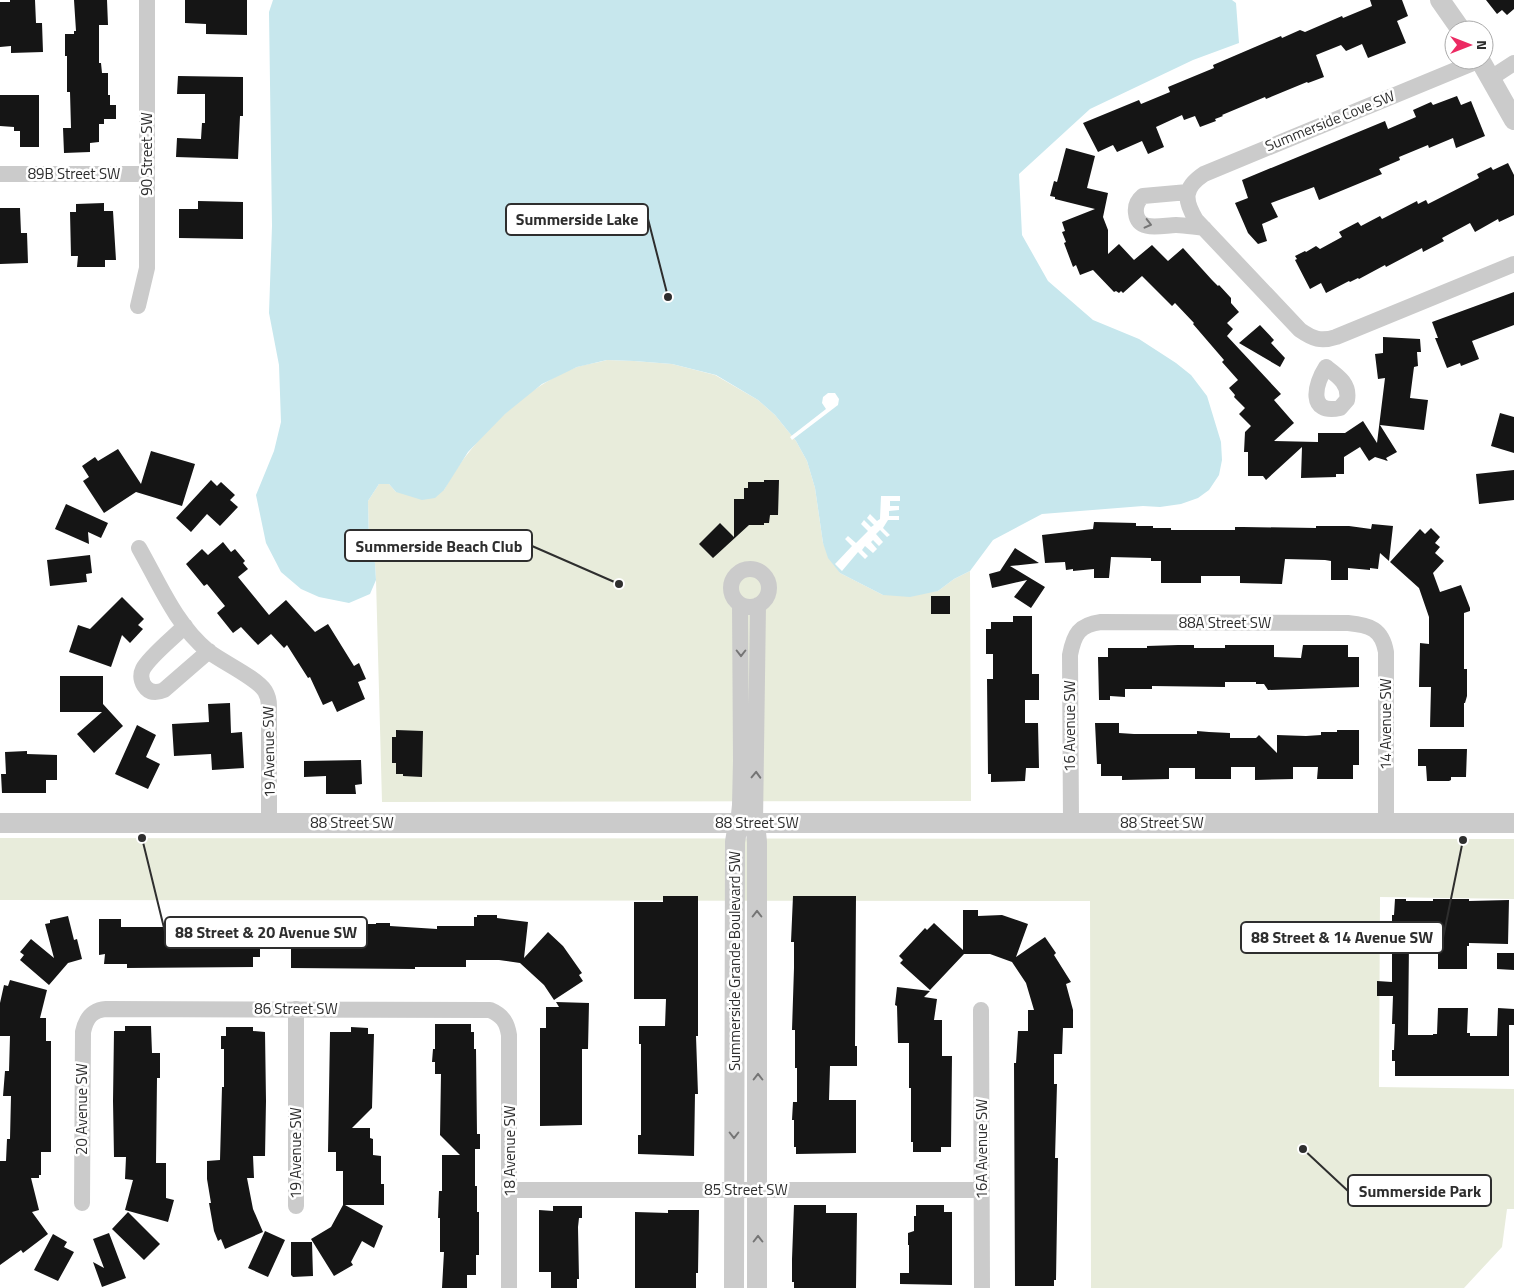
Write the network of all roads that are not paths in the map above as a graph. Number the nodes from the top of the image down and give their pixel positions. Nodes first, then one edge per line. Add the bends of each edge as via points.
1 (147, 0) edge
2 (1440, 0) edge
3 (1454, 20) edge
4 (1514, 63) edge
5 (1455, 70) edge
6 (1486, 70) edge
7 (1491, 78) junction
8 (1514, 120) edge
9 (0, 174) edge
10 (147, 174) junction
11 (1188, 192) junction
12 (1204, 228) junction
13 (1514, 264) edge
14 (138, 306) dead end
15 (1320, 340) junction
16 (1326, 367) dead end
17 (139, 548) dead end
18 (740, 605) junction
19 (758, 606) junction
20 (185, 626) junction
21 (1374, 629) joint
22 (1078, 631) joint
23 (208, 651) junction
24 (0, 823) edge
25 (270, 823) junction
26 (1071, 823) junction
27 (1386, 823) junction
28 (1514, 823) edge
29 (747, 824) junction
30 (296, 1009) junction
31 (981, 1010) dead end
32 (90, 1015) joint
33 (502, 1017) joint
34 (510, 1190) junction
35 (734, 1190) junction
36 (758, 1190) junction
37 (982, 1190) junction
38 (82, 1204) dead end
39 (296, 1206) dead end
40 (509, 1288) edge
41 (734, 1288) edge
42 (758, 1288) edge
43 (982, 1288) edge

1 - 10 street, 90 Street SW
2 - 3 street
4 - 7 street
5 - 11 street, Summerside Cove SW via 1229,162 1194,181
6 - 7 street
7 - 8 street
9 - 10 street, 89B Street SW
10 - 14 street, 90 Street SW via 147,268
11 - 12 street via 1190,210
11 -> 12 street via 1143,196 1136,205 1136,217 1147,226 1173,224
12 - 15 street via 1300,330
13 - 15 street via 1336,337
15 - 16 street
17 - 20 street, 19 Avenue SW
18 - 19 street
18 - 19 street, Summerside Grande Boulevard SW via 732,595 731,583 738,572 750,569 762,574 768,584 767,597
18 -> 29 street, Summerside Grande Boulevard SW via 741,779
29 -> 19 street, Summerside Grande Boulevard SW
20 - 23 street, 19 Avenue SW
20 - 23 street via 146,664 141,675 146,688 155,692 164,690
21 - 22 street, 88A Street SW via 1348,623 1101,622
21 - 27 street, 14 Avenue SW via 1386,652
22 - 26 street, 16 Avenue SW via 1070,655
23 - 25 street, 19 Avenue SW via 261,686 268,698
24 - 25 street, 88 Street SW
25 - 29 street, 88 Street SW
26 - 27 street, 88 Street SW
26 - 29 street, 88 Street SW
27 - 28 street, 88 Street SW
29 -> 35 street, Summerside Grande Boulevard SW via 735,852
36 -> 29 street, Summerside Grande Boulevard SW via 757,842
30 - 32 street, 86 Street SW via 101,1009
30 - 33 street, 86 Street SW via 480,1009
30 - 39 street, 19 Avenue SW
31 - 37 street, 16A Avenue SW
32 - 38 street, 20 Avenue SW via 83,1032
33 - 34 street, 18 Avenue SW via 509,1035
34 - 35 street, 85 Street SW
34 - 40 street, 18 Avenue SW
35 - 36 street, 85 Street SW
35 - 41 street, Summerside Grande Boulevard SW
36 - 37 street, 85 Street SW
42 -> 36 street, Summerside Grande Boulevard SW
37 - 43 street, 16A Avenue SW

